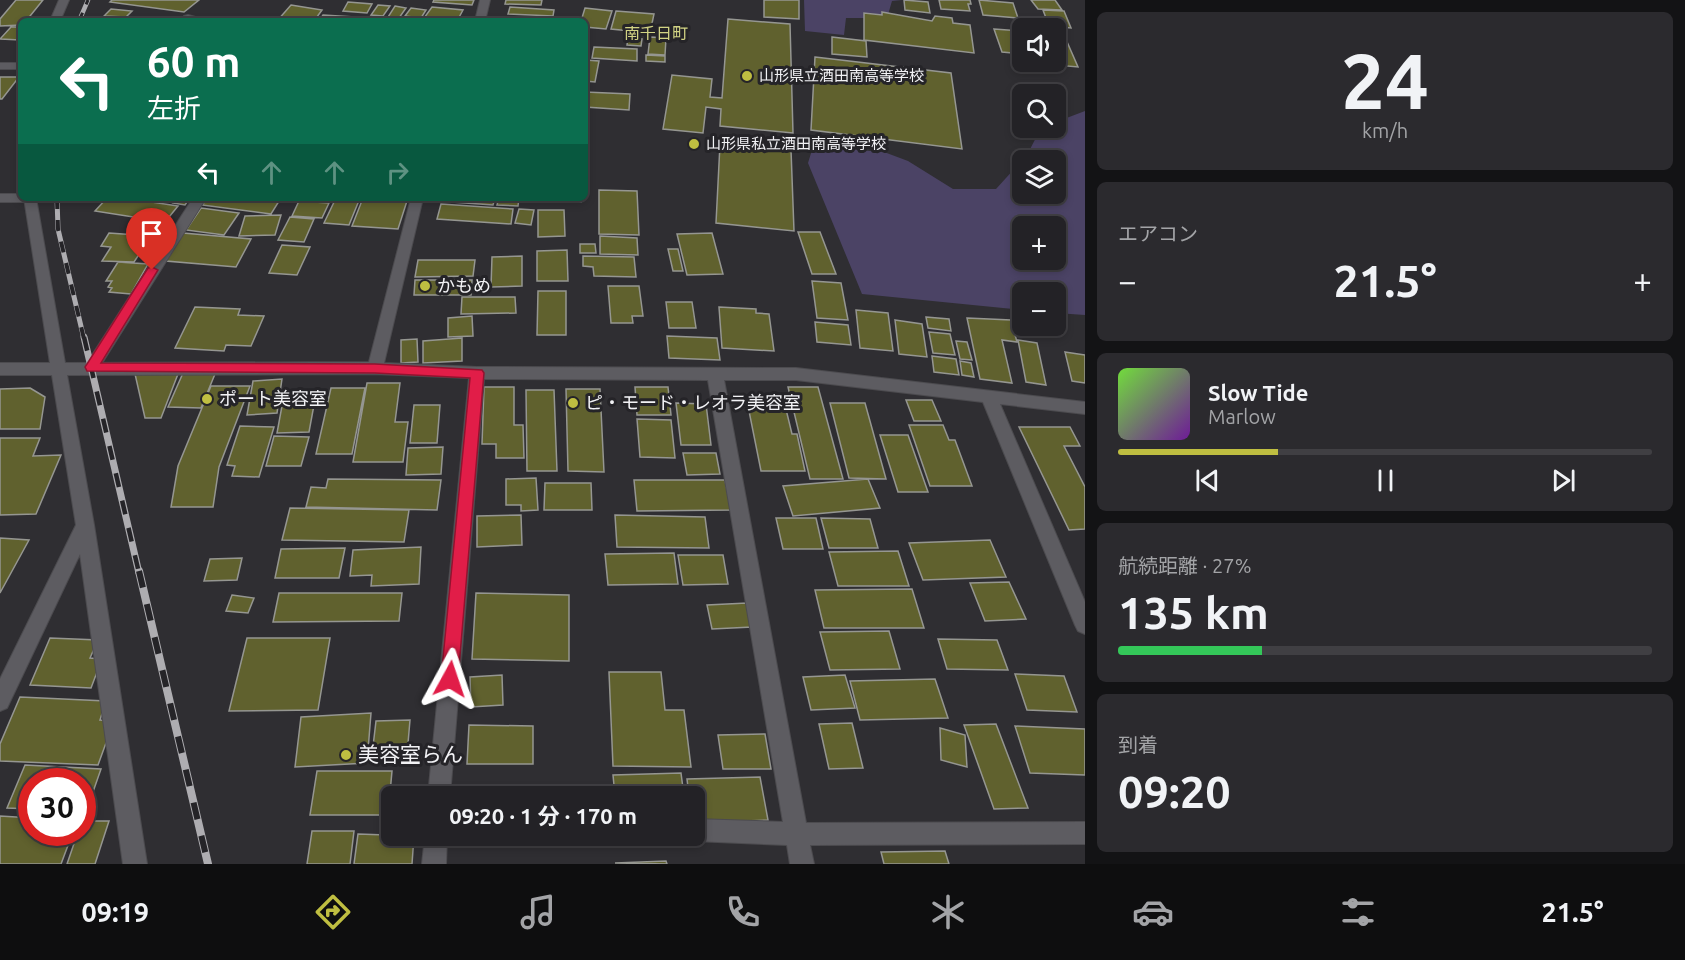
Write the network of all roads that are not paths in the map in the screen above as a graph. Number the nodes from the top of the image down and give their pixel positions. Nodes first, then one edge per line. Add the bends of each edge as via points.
1 (64, 0) edge
2 (485, 0) edge
3 (56, 18) edge
4 (481, 18) edge
5 (0, 66) edge
6 (18, 66) edge
7 (0, 198) edge
8 (18, 198) edge
9 (30, 201) edge
10 (198, 201) edge
11 (416, 201) edge
12 (58, 367) junction
13 (92, 367) junction
14 (375, 368) junction
15 (0, 369) edge
16 (477, 373) junction
17 (715, 374) junction
18 (989, 397) junction
19 (1085, 408) edge
20 (85, 525) junction
21 (1085, 625) edge
22 (0, 701) edge
23 (440, 786) edge
24 (705, 831) edge
25 (1085, 833) edge
26 (797, 834) junction
27 (435, 846) edge
28 (135, 864) edge
29 (434, 864) edge
30 (802, 864) edge

1 - 3 street
2 - 4 street
5 - 6 street
7 - 8 street
9 - 12 street
10 - 13 street
11 - 14 street
12 - 13 street
12 - 15 street
12 - 20 street
13 - 14 street
14 - 16 street
16 - 17 street
16 - 23 street
17 - 18 street via 796,374
17 - 26 street
18 - 19 street
18 - 21 street
20 - 22 street
20 - 28 street
24 - 26 street
25 - 26 street
26 - 30 street
27 - 29 street

